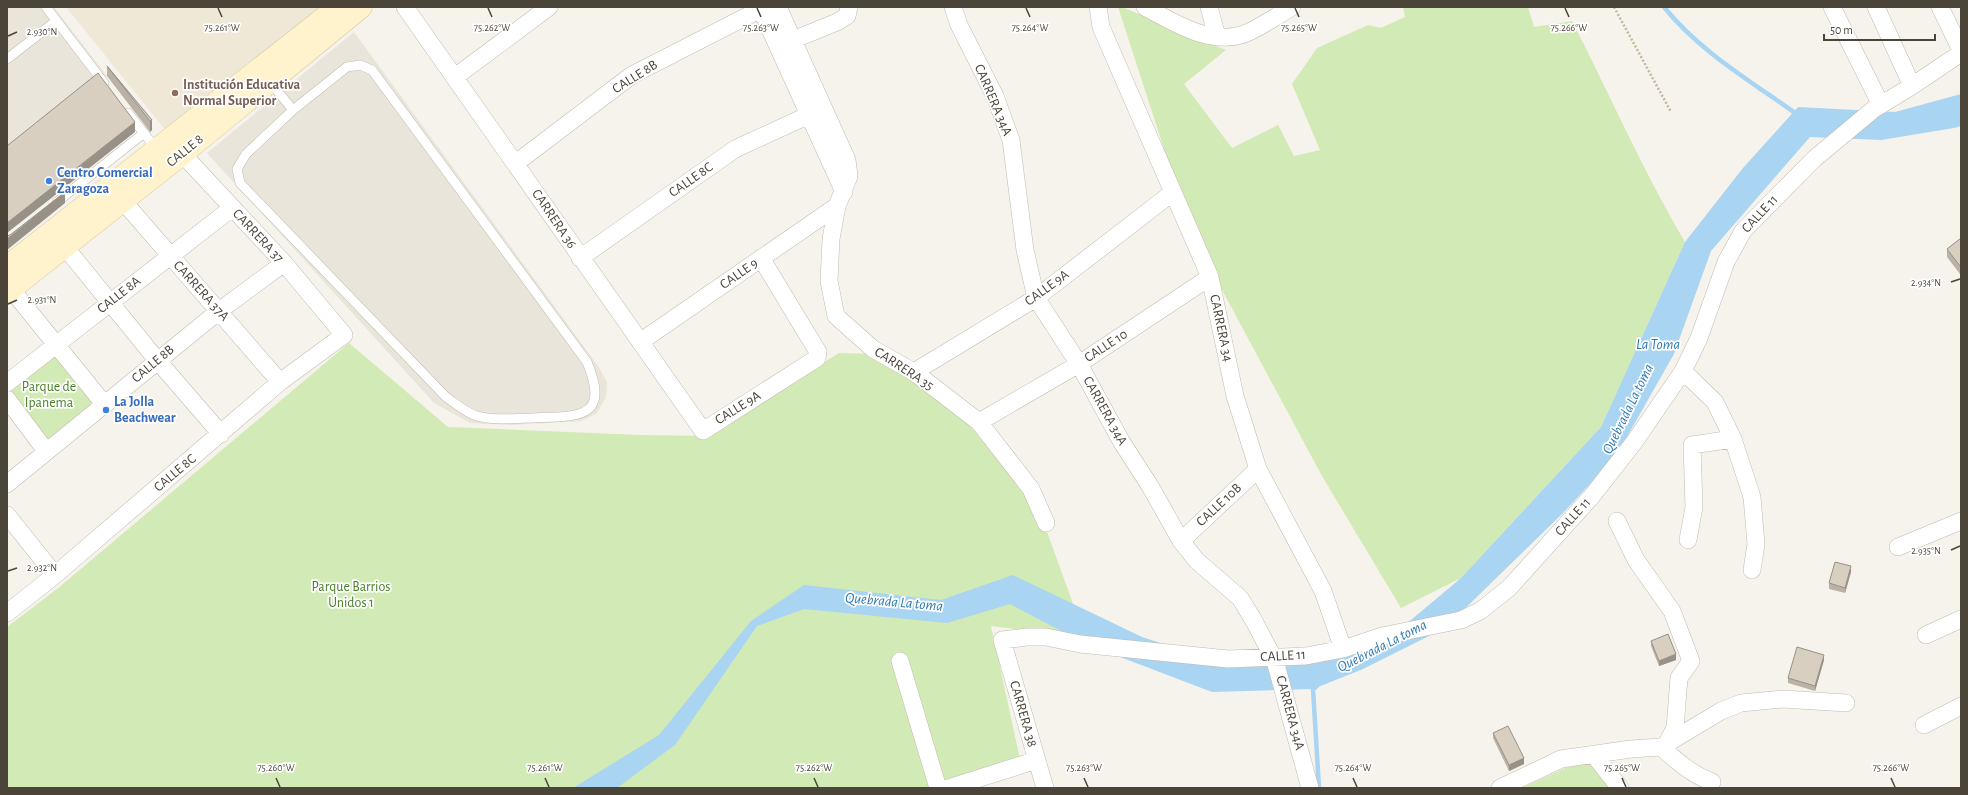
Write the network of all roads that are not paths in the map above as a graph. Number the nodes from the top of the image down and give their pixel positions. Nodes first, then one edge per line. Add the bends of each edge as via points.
1 (46, 7) edge
2 (338, 7) edge
3 (361, 7) edge
4 (405, 7) edge
5 (550, 7) edge
6 (766, 7) edge
7 (954, 7) edge
8 (1098, 7) edge
9 (1146, 7) edge
10 (1209, 7) edge
11 (1292, 7) edge
12 (1832, 7) edge
13 (1876, 7) edge
14 (1940, 7) edge
15 (848, 11) edge
16 (56, 21) junction
17 (1217, 37) junction
18 (785, 44) junction
19 (1961, 52) edge
20 (7, 59) edge
21 (264, 76) junction
22 (455, 77) junction
23 (1912, 86) junction
24 (110, 89) edge
25 (1878, 107) junction
26 (124, 108) edge
27 (294, 110) junction
28 (809, 115) junction
29 (144, 133) junction
30 (170, 148) junction
31 (516, 163) junction
32 (1172, 193) junction
33 (840, 199) junction
34 (122, 201) junction
35 (50, 207) dead end
36 (232, 208) junction
37 (65, 247) junction
38 (170, 256) junction
39 (580, 258) junction
40 (761, 258) junction
41 (284, 263) junction
42 (7, 268) edge
43 (1210, 278) junction
44 (9, 291) edge
45 (1036, 298) junction
46 (110, 302) junction
47 (219, 311) junction
48 (344, 335) joint
49 (640, 342) junction
50 (56, 345) junction
51 (157, 360) junction
52 (1079, 364) junction
53 (1683, 371) junction
54 (914, 372) junction
55 (280, 382) junction
56 (7, 383) edge
57 (7, 399) edge
58 (104, 405) junction
59 (978, 422) junction
60 (703, 431) joint
61 (221, 434) junction
62 (1733, 439) junction
63 (46, 451) junction
64 (1258, 469) junction
65 (7, 484) edge
66 (7, 515) edge
67 (1617, 521) dead end
68 (1961, 521) edge
69 (1046, 522) dead end
70 (1181, 540) junction
71 (1688, 540) dead end
72 (1898, 547) dead end
73 (1752, 570) dead end
74 (55, 575) junction
75 (7, 612) edge
76 (1961, 619) edge
77 (1926, 635) dead end
78 (1002, 640) joint
79 (1343, 649) junction
80 (1274, 659) junction
81 (900, 662) dead end
82 (1846, 703) dead end
83 (1961, 706) edge
84 (1924, 725) dead end
85 (1664, 745) junction
86 (1594, 755) junction
87 (1037, 760) junction
88 (1712, 782) dead end
89 (938, 788) edge
90 (948, 788) edge
91 (1045, 788) edge
92 (1310, 788) edge
93 (1500, 788) edge
94 (1620, 788) edge

1 - 16 lane
2 - 21 main road, CALLE 8
3 - 21 main road, CALLE 8
4 - 22 street, CARRERA 36
5 - 22 street
6 - 18 street, CARRERA 35
6 - 31 street, CALLE 8B via 632,75
7 - 45 street, CARRERA 34A via 959,25 995,96 1010,140 1025,250
8 - 32 street, CARRERA 34 via 1101,27
9 - 17 street via 1184,28
10 - 17 street
11 - 17 street via 1248,32 1231,37
12 - 25 street
13 - 23 street
14 - 19 street
15 - 18 street via 837,22
16 - 20 lane
16 - 24 lane
18 - 28 street, CARRERA 35
18 - 33 street, CARRERA 35 via 847,160 849,176
19 - 23 street, CALLE 11
21 - 27 lane
21 - 30 main road, CALLE 8
22 - 31 street, CARRERA 36
23 - 25 street, CALLE 11
25 - 53 street, CALLE 11 via 1830,145 1743,231 1726,262 1699,338
26 - 29 lane
27 - 27 lane via 246,154 237,169 240,183 446,397 477,416 502,419 575,416 590,408 597,395 595,380 587,362 372,70 360,65 347,67
28 - 33 street, CARRERA 35
28 - 39 street, CALLE 8C via 735,149
29 - 30 lane
29 - 35 lane
30 - 34 main road, CALLE 8
30 - 36 street, CARRERA 37
30 - 42 main road, CALLE 8
31 - 39 street, CARRERA 36
32 - 43 street, CARRERA 34
32 - 45 street, CALLE 9A
33 - 40 street, CALLE 9
33 - 54 street, CARRERA 35 via 830,239 829,281 836,316 873,349
34 - 37 main road, CALLE 8
34 - 38 street, CARRERA 37A
36 - 38 street, CALLE 8A
36 - 41 street, CARRERA 37
37 - 44 main road, CALLE 8
37 - 46 street
38 - 46 street, CALLE 8A
38 - 47 street, CARRERA 37A
39 - 49 street, CARRERA 36
40 - 49 street, CALLE 9
40 - 60 street, CALLE 9A via 818,352 817,358
41 - 47 street, CALLE 8B
41 - 48 street, CARRERA 37
43 - 52 street, CALLE 10
43 - 64 street, CARRERA 34 via 1236,396
44 - 50 street
45 - 52 street, CARRERA 34A
45 - 54 street, CALLE 9A
46 - 50 street, CALLE 8A
46 - 51 street
47 - 51 street, CALLE 8B
47 - 55 street, CARRERA 37A
48 - 55 street, CALLE 8C
49 - 60 street, CARRERA 36
50 - 56 street, CALLE 8A
50 - 58 street
51 - 58 street, CALLE 8B
51 - 61 street
52 - 59 street, CALLE 10
52 - 70 street, CARRERA 34A via 1121,441
53 - 62 street via 1715,402
53 - 79 street, CALLE 11 via 1636,441 1592,496 1509,588 1480,611 1461,620 1382,636
54 - 59 street, CARRERA 35
55 - 61 street, CALLE 8C
57 - 63 street
58 - 63 street, CALLE 8B
59 - 69 street, CARRERA 35 via 1031,489
61 - 74 street, CALLE 8C
62 - 71 street via 1692,446 1694,506
62 - 73 street via 1752,497 1756,544
63 - 65 street, CALLE 8B
64 - 70 street, CALLE 10B
64 - 79 street, CARRERA 34 via 1323,591
66 - 74 street
67 - 85 street via 1636,560 1672,611 1691,661 1679,678 1675,728
68 - 72 street
70 - 80 street, CARRERA 34A via 1197,561 1240,598
74 - 75 street, CALLE 8C
76 - 77 street
78 - 80 street, CALLE 11 via 1046,637 1080,644 1228,659
78 - 87 street, CARRERA 38
79 - 80 street, CALLE 11
80 - 92 street, CARRERA 34A
81 - 89 street
82 - 85 street via 1783,699 1741,703 1721,711
83 - 84 street
85 - 86 street
85 - 88 street via 1684,768
86 - 93 street via 1561,759
86 - 94 street
87 - 90 street
87 - 91 street, CARRERA 38

